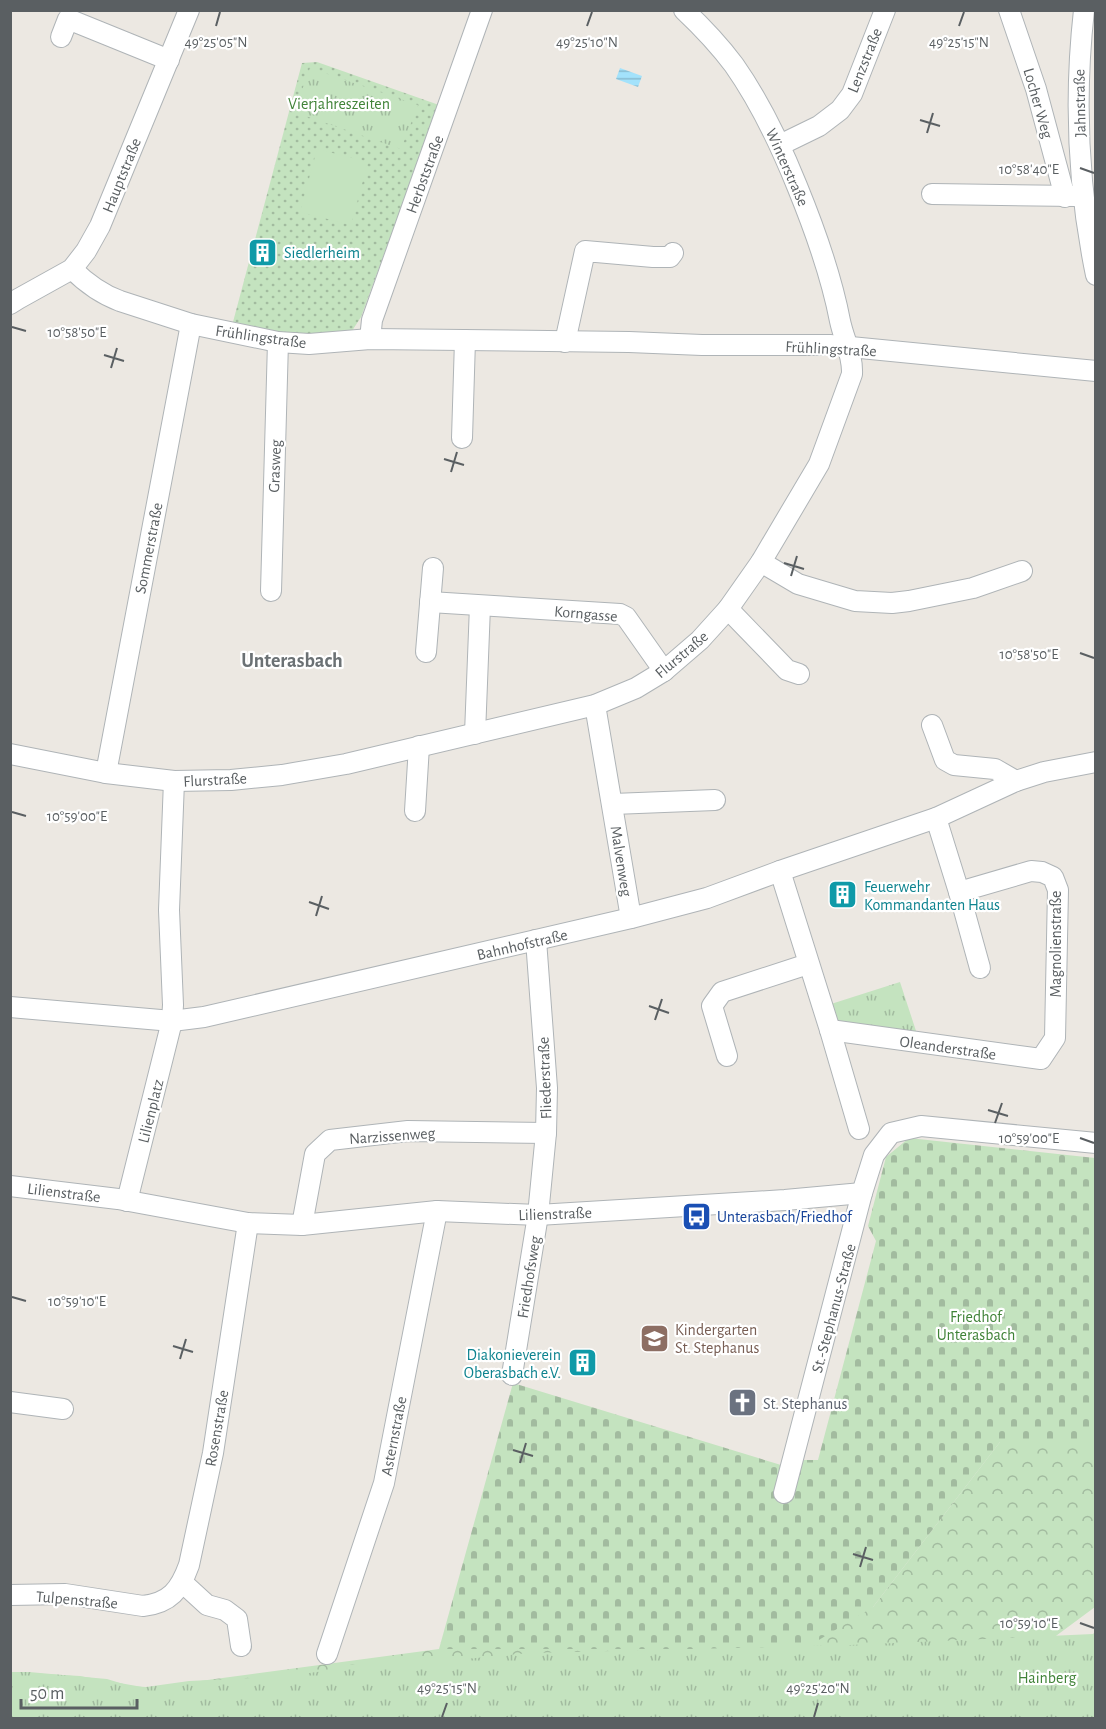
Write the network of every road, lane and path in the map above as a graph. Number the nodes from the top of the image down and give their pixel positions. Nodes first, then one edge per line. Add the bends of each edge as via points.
1 (189, 10) edge
2 (482, 10) edge
3 (684, 10) edge
4 (885, 10) edge
5 (1010, 10) edge
6 (1084, 10) edge
7 (61, 37) dead end
8 (169, 60) junction
9 (780, 145) junction
10 (932, 194) dead end
11 (1073, 197) junction
12 (673, 253) dead end
13 (72, 269) junction
14 (1095, 275) edge
15 (10, 304) edge
16 (191, 324) junction
17 (370, 339) junction
18 (465, 340) junction
19 (278, 342) junction
20 (565, 342) junction
21 (848, 347) junction
22 (1095, 371) edge
23 (462, 438) dead end
24 (761, 561) junction
25 (433, 568) dead end
26 (1022, 571) dead end
27 (271, 591) dead end
28 (430, 602) junction
29 (480, 606) junction
30 (728, 609) junction
31 (426, 652) dead end
32 (664, 671) junction
33 (799, 674) dead end
34 (596, 705) junction
35 (932, 725) dead end
36 (475, 734) junction
37 (419, 746) junction
38 (10, 754) edge
39 (1095, 762) edge
40 (106, 773) junction
41 (174, 781) junction
42 (1016, 781) junction
43 (715, 800) dead end
44 (613, 804) junction
45 (415, 812) dead end
46 (936, 818) junction
47 (780, 871) junction
48 (959, 892) junction
49 (631, 918) junction
50 (536, 940) junction
51 (808, 964) junction
52 (980, 968) dead end
53 (10, 1007) edge
54 (172, 1021) junction
55 (830, 1030) junction
56 (1055, 1038) joint
57 (728, 1056) dead end
58 (859, 1129) dead end
59 (546, 1133) junction
60 (1095, 1143) edge
61 (10, 1186) edge
62 (862, 1193) junction
63 (122, 1200) junction
64 (437, 1211) junction
65 (538, 1215) junction
66 (248, 1223) junction
67 (302, 1225) junction
68 (512, 1375) dead end
69 (10, 1402) edge
70 (63, 1409) dead end
71 (784, 1493) dead end
72 (183, 1583) junction
73 (10, 1595) edge
74 (241, 1646) dead end
75 (327, 1654) dead end

1 - 8 street, Hauptstraße
2 - 17 street, Herbststraße via 372,320
3 - 9 street, Winterstraße via 732,63
4 - 9 street, Lenzstraße via 852,94 840,110 819,126
5 - 11 street, Locher Weg
6 - 11 street, Jahnstraße
7 - 8 street via 68,20
8 - 13 street, Hauptstraße via 100,226
9 - 21 street, Winterstraße via 815,229
10 - 11 street
11 - 14 street, Jahnstraße
12 - 20 street via 670,257 653,258 585,251
13 - 15 street, Hauptstraße
13 - 16 street, Frühlingstraße via 109,297
16 - 19 street, Frühlingstraße
16 - 40 street, Sommerstraße
17 - 18 street, Frühlingstraße
17 - 19 street, Frühlingstraße via 309,344
18 - 20 street, Frühlingstraße
18 - 23 street
19 - 27 street, Grasweg
20 - 21 street, Frühlingstraße
21 - 22 street, Frühlingstraße
21 - 24 street, Flurstraße via 852,374 819,464
24 - 26 street via 798,584 855,602 909,601 973,588
24 - 30 street, Flurstraße
25 - 28 street
28 - 29 street, Korngasse
28 - 31 street
29 - 32 street, Korngasse via 620,614
29 - 36 street
30 - 32 street, Flurstraße
30 - 33 street via 787,670
32 - 34 street, Flurstraße
34 - 36 street, Flurstraße
34 - 44 street, Malvenweg
35 - 42 street via 945,760 954,765 995,769
36 - 37 street, Flurstraße
37 - 41 street, Flurstraße via 282,775
37 - 45 street
38 - 40 street, Flurstraße
39 - 42 street, Bahnhofstraße
40 - 41 street, Flurstraße
41 - 54 street, Lilienplatz
42 - 46 street, Bahnhofstraße
43 - 44 street, Malvenweg
44 - 49 street, Malvenweg
46 - 47 street, Bahnhofstraße
46 - 48 street
47 - 49 street, Bahnhofstraße via 707,898
47 - 51 street
48 - 52 street
48 - 56 street, Magnolienstraße via 1031,872 1053,877 1058,890
49 - 50 street, Bahnhofstraße
50 - 54 street, Bahnhofstraße via 204,1017
50 - 59 street, Fliederstraße
51 - 55 street
51 - 57 street via 722,992 712,1006
53 - 54 street, Bahnhofstraße
54 - 63 street, Lilienplatz
55 - 56 street, Oleanderstraße via 1041,1059
55 - 58 street
59 - 65 street, Fliederstraße
59 - 67 street, Narzissenweg via 408,1131 330,1140 315,1154
60 - 62 street, St.-Stephanus-Straße via 921,1126 891,1133 874,1155
61 - 63 street, Lilienstraße
62 - 65 street, Lilienstraße
62 - 71 street, St.-Stephanus-Straße
63 - 66 street
64 - 65 street, Lilienstraße
64 - 67 street, Lilienstraße
64 - 75 street, Asternstraße via 384,1483
65 - 68 street, Friedhofsweg
66 - 67 street, Lilienstraße
66 - 72 street, Rosenstraße via 213,1453
69 - 70 street
72 - 73 street, Tulpenstraße via 164,1601 143,1606 65,1594
72 - 74 street via 207,1605 225,1610 237,1619

